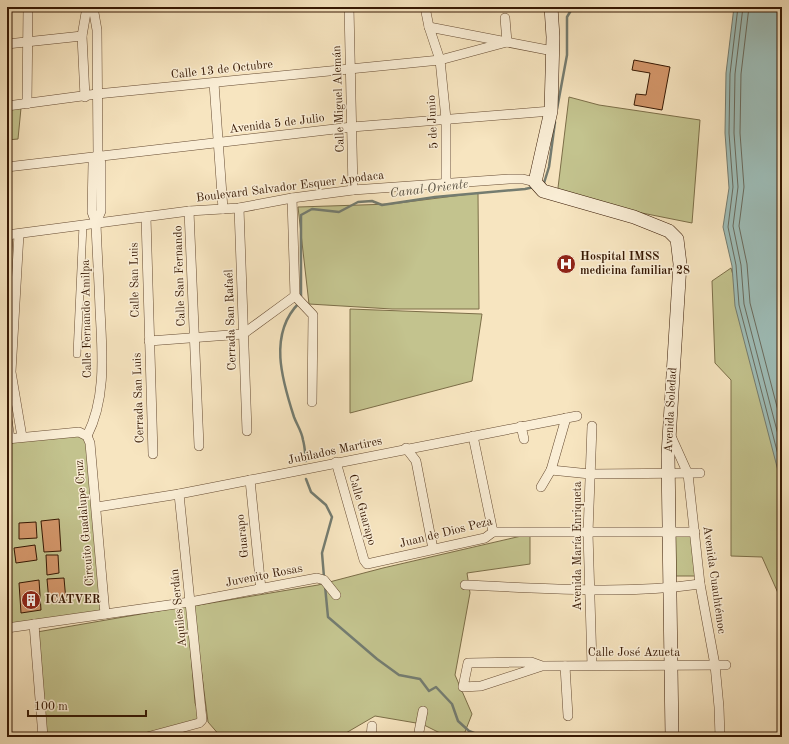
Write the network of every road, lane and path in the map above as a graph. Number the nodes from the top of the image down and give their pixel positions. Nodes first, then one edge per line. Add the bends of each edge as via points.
1 (28, 7) edge
2 (87, 7) edge
3 (93, 7) edge
4 (348, 7) edge
5 (425, 7) edge
6 (551, 7) edge
7 (505, 18) dead end
8 (429, 27) junction
9 (82, 36) junction
10 (28, 41) junction
11 (507, 42) junction
12 (7, 44) edge
13 (553, 51) junction
14 (440, 60) junction
15 (350, 70) junction
16 (214, 83) junction
17 (97, 94) junction
18 (85, 96) junction
19 (27, 104) junction
20 (7, 106) edge
21 (551, 111) junction
22 (446, 119) junction
23 (352, 127) junction
24 (218, 143) junction
25 (98, 156) junction
26 (7, 167) edge
27 (536, 182) junction
28 (446, 184) junction
29 (353, 190) junction
30 (292, 198) junction
31 (239, 208) junction
32 (223, 209) junction
33 (190, 211) junction
34 (146, 217) junction
35 (96, 223) junction
36 (83, 225) junction
37 (19, 234) junction
38 (7, 235) edge
39 (7, 257) edge
40 (295, 296) junction
41 (243, 334) junction
42 (194, 339) junction
43 (149, 342) junction
44 (77, 354) dead end
45 (312, 402) dead end
46 (577, 416) dead end
47 (566, 418) junction
48 (7, 419) edge
49 (521, 426) junction
50 (592, 426) dead end
51 (247, 431) dead end
52 (669, 431) junction
53 (87, 436) junction
54 (473, 436) junction
55 (22, 438) junction
56 (8, 439) edge
57 (524, 439) dead end
58 (200, 446) dead end
59 (406, 448) junction
60 (153, 454) dead end
61 (336, 462) junction
62 (551, 470) junction
63 (700, 473) dead end
64 (590, 474) junction
65 (669, 474) junction
66 (688, 474) junction
67 (250, 480) junction
68 (541, 487) dead end
69 (179, 494) junction
70 (96, 507) junction
71 (493, 532) junction
72 (670, 532) junction
73 (695, 532) junction
74 (588, 533) junction
75 (433, 550) junction
76 (367, 564) joint
77 (700, 584) junction
78 (465, 585) dead end
79 (671, 588) junction
80 (261, 589) junction
81 (589, 589) junction
82 (336, 594) dead end
83 (190, 602) junction
84 (105, 614) junction
85 (34, 624) junction
86 (7, 628) edge
87 (592, 665) junction
88 (672, 665) junction
89 (715, 665) junction
90 (726, 665) dead end
91 (542, 666) junction
92 (565, 666) junction
93 (423, 711) dead end
94 (568, 716) dead end
95 (372, 726) dead end
96 (43, 737) edge
97 (147, 737) edge
98 (371, 737) edge
99 (418, 737) edge
100 (672, 737) edge
101 (720, 737) edge

1 - 10 street
2 - 9 street
3 - 17 street, Calle Fernando Amilpa via 97,30
4 - 15 street, Calle Miguel Alemán
5 - 8 street, 5 de Junio
6 - 13 main road
7 - 11 street
8 - 11 street
8 - 14 street, 5 de Junio
9 - 10 street
9 - 18 street
10 - 12 street
10 - 19 street
11 - 13 street
11 - 14 street, Calle 13 de Octubre
13 - 21 main road
14 - 15 street, Calle 13 de Octubre
14 - 22 street, 5 de Junio
15 - 16 street, Calle 13 de Octubre
15 - 23 street, Calle Miguel Alemán
16 - 17 street, Calle 13 de Octubre
16 - 24 street
17 - 18 street, Calle 13 de Octubre
17 - 25 street, Calle Fernando Amilpa
18 - 19 street, Calle 13 de Octubre
19 - 20 street, Calle 13 de Octubre
21 - 22 street, Avenida 5 de Julio
21 - 27 main road
22 - 23 street, Avenida 5 de Julio
22 - 28 street, 5 de Junio
23 - 24 street, Avenida 5 de Julio
23 - 29 street, Calle Miguel Alemán
24 - 25 street, Avenida 5 de Julio
24 - 32 street
25 - 26 street, Avenida 5 de Julio
25 - 35 street, Calle Fernando Amilpa via 101,163 101,211
27 - 28 street, Boulevard Salvador Esquer Apodaca via 509,179
27 - 52 main road, Avenida Soledad via 544,191 661,227 677,239 680,264
28 - 29 street, Boulevard Salvador Esquer Apodaca
29 - 30 street, Boulevard Salvador Esquer Apodaca
30 - 31 street, Boulevard Salvador Esquer Apodaca
30 - 40 street
31 - 32 street, Boulevard Salvador Esquer Apodaca
31 - 41 street, Cerrada San Rafaél
32 - 33 street, Boulevard Salvador Esquer Apodaca
33 - 34 street, Boulevard Salvador Esquer Apodaca
33 - 42 street, Calle San Fernando
34 - 35 street, Boulevard Salvador Esquer Apodaca
34 - 43 street, Calle San Luis
35 - 36 street, Boulevard Salvador Esquer Apodaca
35 - 53 street, Calle Fernando Amilpa via 102,357 100,395 94,422
36 - 37 street, Boulevard Salvador Esquer Apodaca
36 - 44 street
37 - 38 street, Boulevard Salvador Esquer Apodaca
37 - 55 street via 10,372
38 - 39 street
40 - 41 street
40 - 45 street via 313,315
41 - 42 street
41 - 51 street, Cerrada San Rafaél
42 - 43 street
42 - 58 street, Calle San Fernando
43 - 60 street, Cerrada San Luis
46 - 47 street, Jubilados Martires
47 - 49 street, Jubilados Martires
47 - 62 street
48 - 56 street
49 - 54 street, Jubilados Martires
49 - 57 street
50 - 64 street, Avenida María Enriqueta
52 - 65 main road, Avenida Soledad
52 - 66 street, Avenida Cuauhtémoc
53 - 55 street via 79,432
53 - 70 street, Circuito Guadalupe Cruz via 90,443
54 - 59 street, Jubilados Martires
54 - 71 street
55 - 56 street
59 - 61 street, Jubilados Martires
59 - 75 street via 416,461
61 - 67 street, Jubilados Martires
61 - 76 street, Calle Guarapo
62 - 64 street
62 - 68 street
63 - 66 street
64 - 65 street
64 - 74 street, Avenida María Enriqueta
65 - 66 street
65 - 72 main road, Avenida Soledad
66 - 73 street, Avenida Cuauhtémoc
67 - 69 street, Jubilados Martires
67 - 80 street, Guarapo
69 - 70 street, Jubilados Martires
69 - 83 street, Aquiles Serdán
70 - 84 street, Circuito Guadalupe Cruz
71 - 74 street, Juan de Dios Peza
71 - 75 street, Juan de Dios Peza via 485,538
72 - 73 street, Juan de Dios Peza
72 - 74 street, Juan de Dios Peza
72 - 79 main road, Avenida Soledad
73 - 77 street, Avenida Cuauhtémoc
74 - 81 street, Avenida María Enriqueta
75 - 76 street, Juan de Dios Peza
77 - 79 street
77 - 89 street, Avenida Cuauhtémoc
78 - 81 street
79 - 81 street
79 - 88 main road, Avenida Soledad
80 - 82 street, Juvenito Rosas via 317,578 324,580
80 - 83 street, Juvenito Rosas
81 - 87 street, Avenida María Enriqueta
83 - 84 street, Juvenito Rosas
83 - 97 street, Aquiles Serdán via 202,720 199,724
84 - 85 street
85 - 86 street
85 - 96 street
87 - 88 street, Calle José Azueta
87 - 92 street, Calle José Azueta
88 - 89 street, Calle José Azueta
88 - 100 main road, Avenida Soledad
89 - 90 street, Calle José Azueta
89 - 101 street, Avenida Cuauhtémoc
91 - 91 street, Calle José Azueta via 481,686 463,687 468,663 531,662
91 - 92 street, Calle José Azueta
92 - 94 street
93 - 99 street
95 - 98 street

